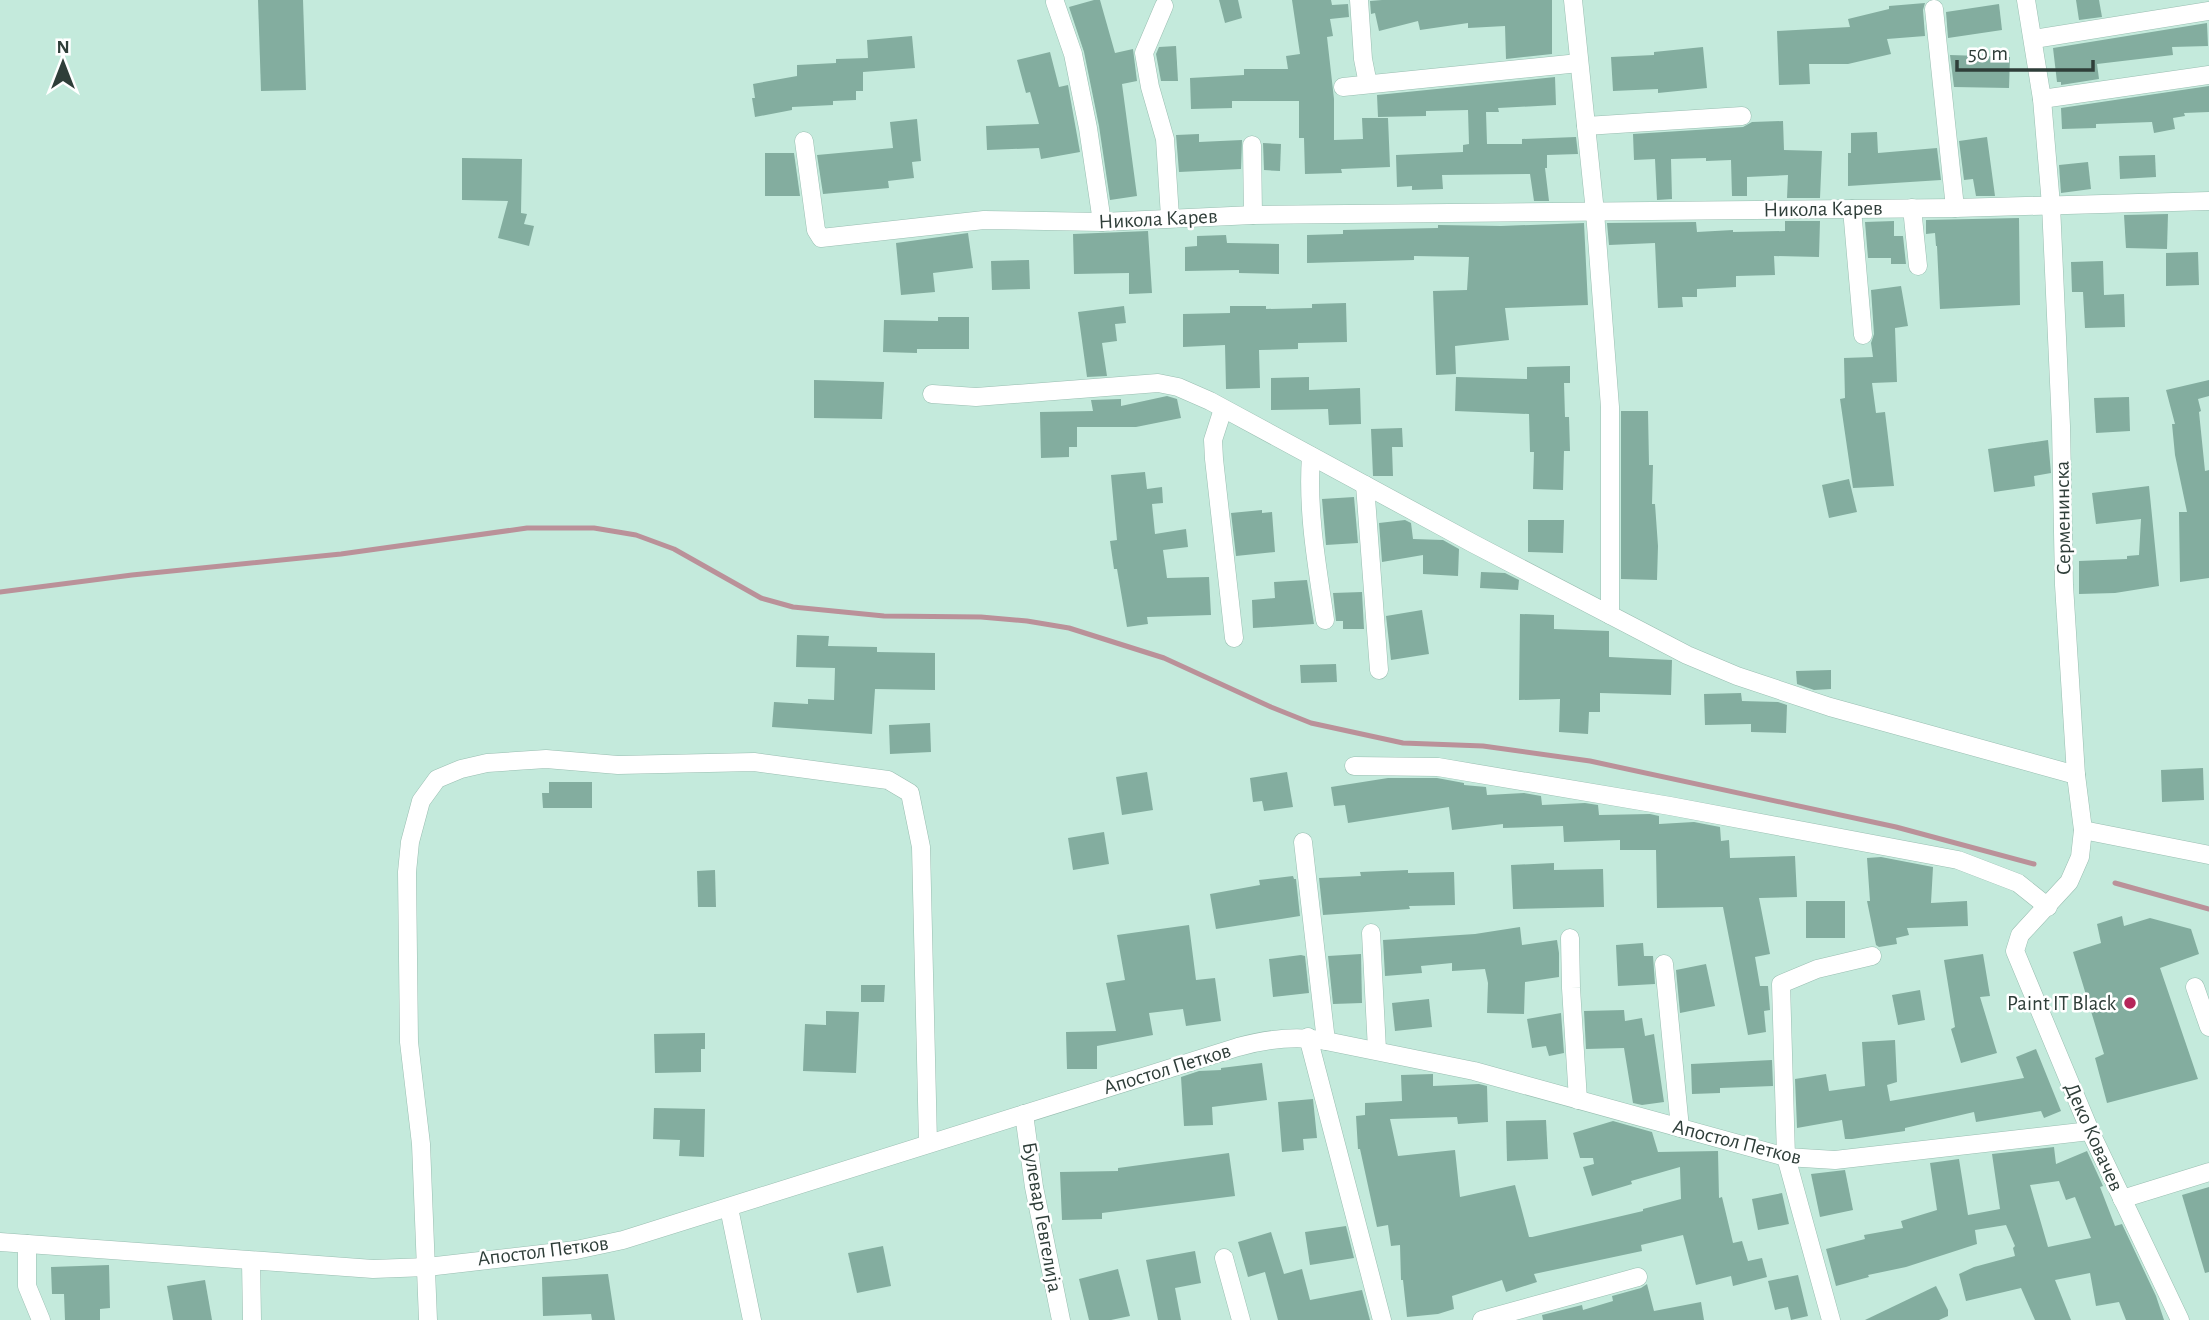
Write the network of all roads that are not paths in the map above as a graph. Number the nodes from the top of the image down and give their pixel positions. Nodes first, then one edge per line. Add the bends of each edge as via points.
1 (1359, 0) edge
2 (1573, 0) edge
3 (2026, 0) edge
4 (1055, 2) edge
5 (1164, 6) dead end
6 (1934, 9) dead end
7 (2209, 11) edge
8 (2034, 39) junction
9 (1579, 63) junction
10 (2209, 75) edge
11 (1368, 83) junction
12 (1343, 88) dead end
13 (2042, 99) junction
14 (1742, 116) dead end
15 (1586, 126) junction
16 (804, 141) dead end
17 (1252, 145) dead end
18 (2209, 201) edge
19 (2051, 205) junction
20 (1912, 208) junction
21 (1955, 208) junction
22 (1853, 209) junction
23 (1595, 212) junction
24 (1254, 215) junction
25 (1170, 217) junction
26 (1102, 222) junction
27 (1918, 266) dead end
28 (1863, 335) dead end
29 (932, 394) dead end
30 (1223, 409) junction
31 (1311, 456) junction
32 (1365, 485) junction
33 (1610, 615) junction
34 (1325, 620) dead end
35 (1234, 638) dead end
36 (1379, 670) dead end
37 (1354, 766) dead end
38 (2076, 775) junction
39 (2083, 830) junction
40 (1303, 842) dead end
41 (2209, 855) edge
42 (2048, 907) junction
43 (1371, 933) dead end
44 (1570, 938) dead end
45 (2015, 951) joint
46 (1872, 956) dead end
47 (1664, 964) dead end
48 (2195, 987) dead end
49 (2209, 1027) edge
50 (1317, 1039) junction
51 (1377, 1050) junction
52 (1578, 1100) junction
53 (1024, 1114) junction
54 (1680, 1128) junction
55 (2090, 1131) junction
56 (928, 1143) junction
57 (1786, 1157) junction
58 (2209, 1172) edge
59 (2122, 1199) junction
60 (729, 1208) junction
61 (0, 1242) edge
62 (27, 1244) junction
63 (1224, 1258) dead end
64 (251, 1261) junction
65 (427, 1267) junction
66 (1638, 1277) dead end
67 (41, 1320) edge
68 (252, 1320) edge
69 (428, 1320) edge
70 (752, 1320) edge
71 (1061, 1320) edge
72 (1241, 1320) edge
73 (1382, 1320) edge
74 (1482, 1320) edge
75 (1830, 1320) edge
76 (2180, 1320) edge

1 - 11 street
2 - 9 street
3 - 8 street
4 - 26 street via 1073,54
5 - 25 street via 1144,53 1165,139
6 - 21 street
7 - 8 street
8 - 13 street
9 - 11 street
9 - 15 street
10 - 13 street
11 - 12 street
13 - 19 street
14 - 15 street
15 - 23 street
16 - 26 street, Никола Карев via 816,230 821,238 984,220
17 - 24 street
18 - 19 street, Никола Карев
19 - 21 street, Никола Карев
19 - 38 street, Серменинска via 2064,585
20 - 21 street, Никола Карев
20 - 22 street, Никола Карев
20 - 27 street
22 - 23 street, Никола Карев
22 - 28 street
23 - 24 street, Никола Карев
23 - 33 street via 1610,407
24 - 25 street, Никола Карев
25 - 26 street, Никола Карев
29 - 30 street via 976,397 1158,383 1178,387
30 - 31 street
30 - 35 street via 1213,440
31 - 32 street
31 - 34 street via 1310,524
32 - 33 street
32 - 36 street
33 - 38 street via 1737,676 1904,729
37 - 42 street via 1438,767 1958,860 2018,883
38 - 39 street, Серменинска
39 - 41 street
39 - 42 street, Серменинска via 2074,872
40 - 50 street
42 - 45 street, Серменинска via 2020,935
43 - 51 street
44 - 52 street
45 - 55 street, Деко Ковачев
46 - 57 street via 1817,969 1781,984
47 - 54 street
48 - 49 street
50 - 51 street, Апостол Петков
50 - 53 street, Апостол Петков via 1265,1040 1238,1046
50 - 73 street
51 - 52 street, Апостол Петков
52 - 54 street, Апостол Петков
53 - 56 street, Апостол Петков
53 - 71 street, Булевар Гевгелија
54 - 57 street, Апостол Петков
55 - 57 street, Апостол Петков via 1835,1160
55 - 59 street, Деко Ковачев
56 - 60 street, Апостол Петков
56 - 65 street via 921,847 910,793 888,780 754,762 618,765 546,759 461,769 437,779 421,801 407,872 409,1042 421,1144
57 - 75 street
58 - 59 street
59 - 76 street, Деко Ковачев
60 - 65 street, Апостол Петков via 576,1250
60 - 70 street
61 - 62 street, Апостол Петков
62 - 64 street, Апостол Петков
62 - 67 street via 27,1286
63 - 72 street
64 - 65 street, Апостол Петков via 373,1269
64 - 68 street
65 - 69 street
66 - 74 street

